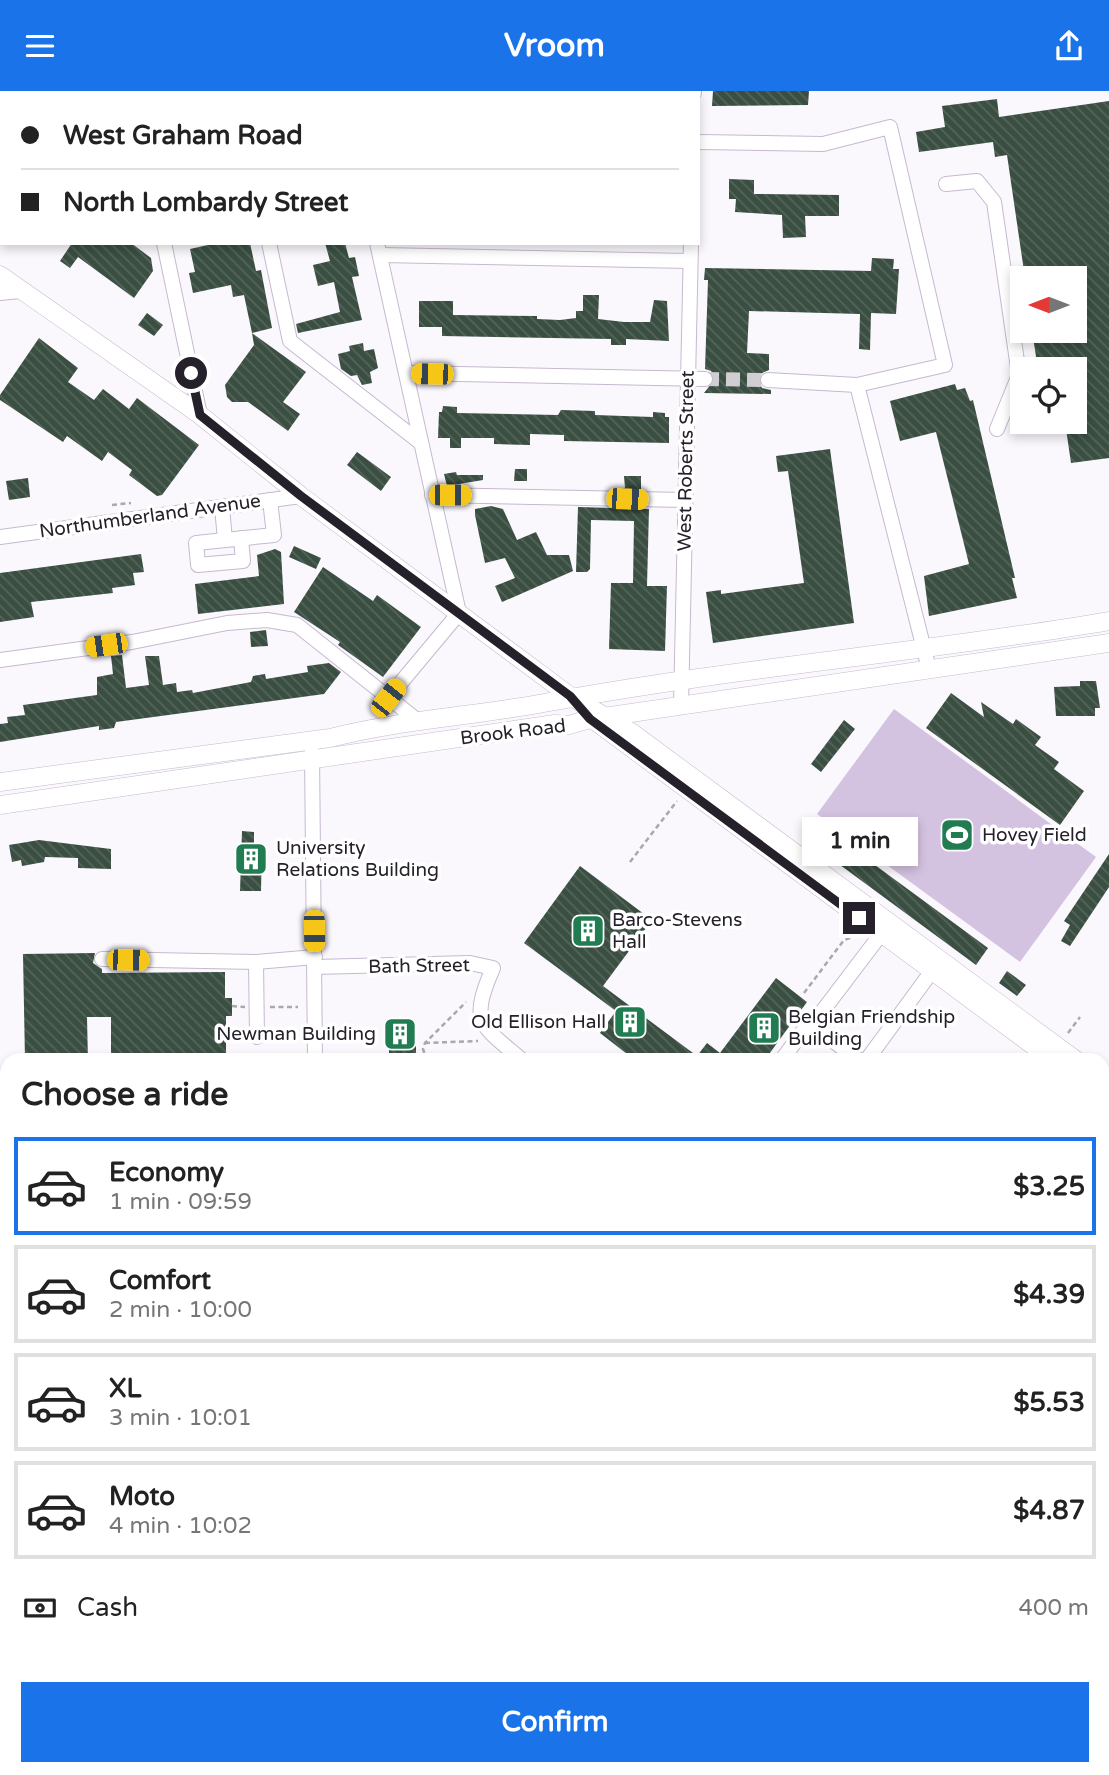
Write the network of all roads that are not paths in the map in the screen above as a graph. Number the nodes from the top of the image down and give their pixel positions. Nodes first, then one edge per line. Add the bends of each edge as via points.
1 (700, 142) edge
2 (946, 184) dead end
3 (164, 245) edge
4 (269, 245) edge
5 (691, 245) edge
6 (378, 249) edge
7 (690, 261) junction
8 (0, 275) edge
9 (20, 291) junction
10 (0, 293) edge
11 (406, 373) junction
12 (688, 379) junction
13 (705, 379) tunnel mouth
14 (768, 380) tunnel mouth
15 (857, 385) junction
16 (200, 415) junction
17 (997, 429) dead end
18 (421, 443) junction
19 (432, 495) junction
20 (301, 496) junction
21 (270, 500) junction
22 (685, 500) junction
23 (222, 507) junction
24 (0, 537) edge
25 (241, 538) junction
26 (225, 540) junction
27 (459, 613) junction
28 (1109, 621) edge
29 (1109, 643) edge
30 (923, 651) junction
31 (0, 660) edge
32 (929, 669) junction
33 (682, 679) junction
34 (570, 696) junction
35 (388, 698) junction
36 (681, 706) junction
37 (609, 717) junction
38 (590, 719) junction
39 (418, 721) junction
40 (313, 740) junction
41 (312, 760) junction
42 (0, 782) edge
43 (0, 804) edge
44 (881, 934) junction
45 (102, 959) dead end
46 (256, 962) junction
47 (315, 962) junction
48 (932, 971) junction
49 (812, 1025) junction
50 (257, 1037) dead end
51 (316, 1053) edge
52 (514, 1053) edge
53 (787, 1053) edge
54 (849, 1053) edge
55 (872, 1053) edge
56 (1043, 1053) edge
57 (1066, 1053) edge

1 - 15 street via 823,144 890,127 946,365
2 - 17 street via 977,181 994,202 1019,375
3 - 16 street
4 - 18 street via 290,341
5 - 7 street, West Roberts Street
6 - 7 street
6 - 11 street
7 - 12 street, West Roberts Street
8 - 9 main road
9 - 10 street
9 - 16 main road
11 - 12 street
11 - 18 street
12 - 13 street
12 - 22 street, West Roberts Street
14 - 15 street
15 - 30 street
16 - 20 main road
18 - 19 street
19 - 22 street
19 - 27 street
20 - 21 street, Northumberland Avenue
20 - 27 main road
21 - 23 street, Northumberland Avenue
21 - 25 street via 274,535
22 - 33 street, West Roberts Street
23 - 24 street, Northumberland Avenue
23 - 26 street
25 - 26 street
25 - 26 street via 243,561 198,565 196,543
27 - 34 main road
27 - 35 street
28 - 30 main road, Brook Road
29 - 32 main road, Brook Road
30 - 32 street
30 - 33 main road, Brook Road
31 - 35 street via 267,620 297,625
32 - 36 main road, Brook Road
33 - 34 main road, Brook Road
33 - 36 street, West Roberts Street
34 - 37 main road
34 - 38 main road
34 - 39 main road, Brook Road
35 - 39 street
36 - 37 main road, Brook Road
37 - 38 main road, Brook Road
37 - 57 main road
38 - 41 main road, Brook Road
38 - 44 main road
39 - 40 main road, Brook Road
40 - 41 street
40 - 42 main road, Brook Road
41 - 43 main road, Brook Road
41 - 47 street
44 - 48 main road
44 - 49 street
45 - 46 street
46 - 47 street
46 - 50 street
47 - 51 street
47 - 52 street, Bath Street via 470,963 493,968 479,1001 482,1022
48 - 55 street
48 - 56 main road
49 - 53 street
49 - 54 street

